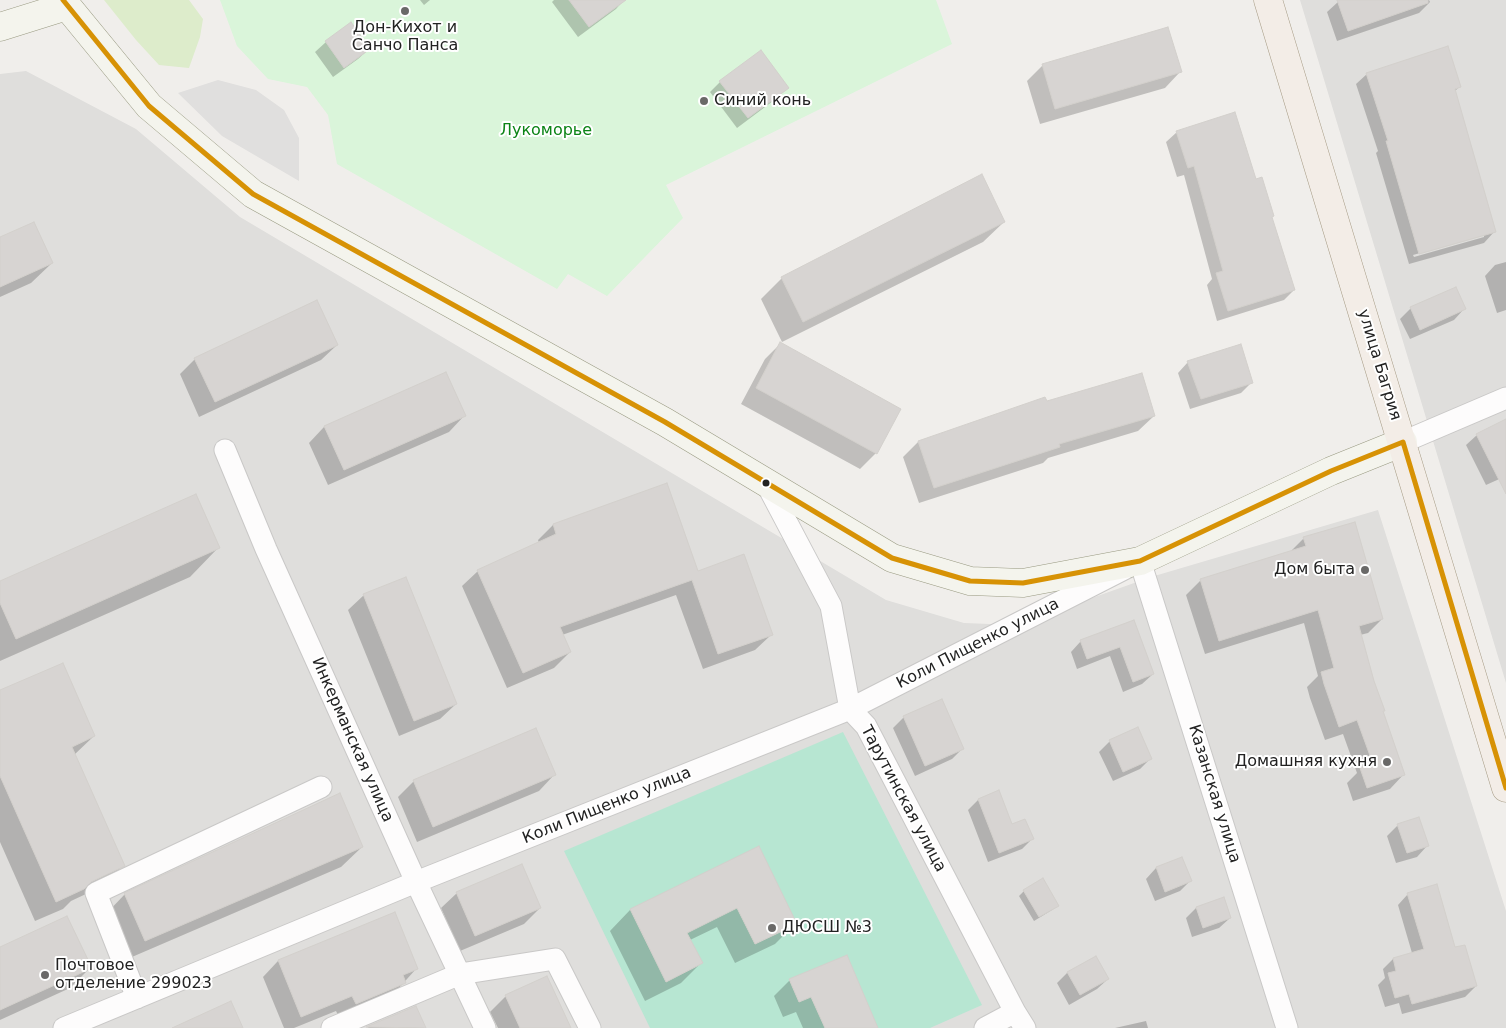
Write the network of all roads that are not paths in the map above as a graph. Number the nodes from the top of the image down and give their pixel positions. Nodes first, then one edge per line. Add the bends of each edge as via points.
1 (1268, 0) edge
2 (0, 27) edge
3 (1506, 398) edge
4 (1403, 442) junction
5 (225, 450) dead end
6 (765, 481) junction
7 (1140, 561) junction
8 (850, 709) junction
9 (321, 787) dead end
10 (1506, 788) edge
11 (416, 882) junction
12 (460, 974) junction
13 (137, 998) junction
14 (1020, 1020) edge
15 (64, 1028) edge
16 (332, 1028) edge
17 (485, 1028) edge
18 (590, 1028) edge
19 (985, 1028) edge
20 (1287, 1028) edge

1 - 4 main road, улица Багрия
2 - 6 main road via 67,6 149,106 253,194
3 - 4 street
4 - 7 main road via 1331,471
4 - 10 main road, улица Багрия
5 - 11 street, Инкерманская улица via 266,549
6 - 7 main road via 892,558 970,581 1023,583
6 - 8 street, Тарутинская улица via 831,606
7 - 8 street, Коли Пищенко улица
7 - 20 street, Казанская улица
8 - 11 street, Коли Пищенко улица
8 - 14 street, Тарутинская улица via 866,726
9 - 13 street via 96,893
11 - 12 street, Инкерманская улица
11 - 13 street, Коли Пищенко улица
12 - 16 street
12 - 17 street, Инкерманская улица
12 - 18 street via 556,959
13 - 15 street, Коли Пищенко улица
14 - 19 street

